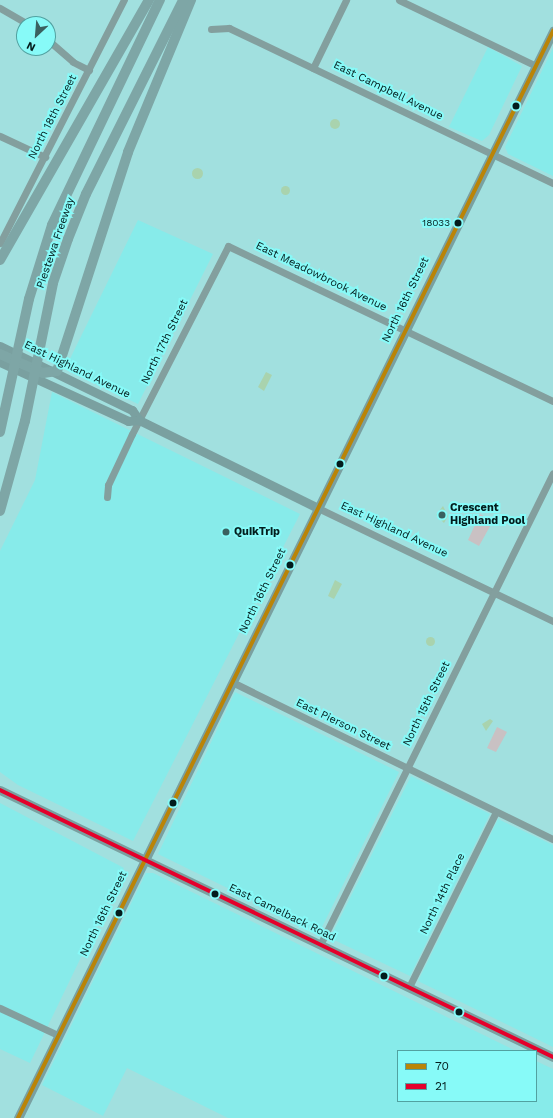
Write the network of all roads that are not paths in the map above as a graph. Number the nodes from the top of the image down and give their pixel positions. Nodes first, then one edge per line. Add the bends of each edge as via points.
1 (124, 0) edge
2 (149, 0) edge
3 (160, 0) edge
4 (184, 0) edge
5 (192, 0) edge
6 (346, 0) edge
7 (399, 0) edge
8 (0, 8) edge
9 (16, 17) edge
10 (211, 29) dead end
11 (553, 31) edge
12 (56, 47) edge
13 (536, 66) junction
14 (313, 68) junction
15 (89, 70) junction
16 (0, 136) edge
17 (492, 153) junction
18 (45, 157) junction
19 (553, 182) edge
20 (0, 243) edge
21 (230, 246) joint
22 (0, 260) edge
23 (405, 330) junction
24 (0, 346) edge
25 (5, 358) edge
26 (52, 374) junction
27 (553, 402) edge
28 (139, 420) junction
29 (0, 432) edge
30 (553, 474) edge
31 (106, 497) dead end
32 (318, 508) junction
33 (0, 511) edge
34 (495, 592) junction
35 (553, 621) edge
36 (232, 682) junction
37 (408, 769) junction
38 (0, 790) edge
39 (496, 812) junction
40 (553, 839) edge
41 (144, 860) junction
42 (320, 945) junction
43 (409, 987) junction
44 (0, 1008) edge
45 (58, 1035) junction
46 (553, 1057) edge
47 (18, 1118) edge

1 - 15 street, North 18th Street
2 - 22 highway
3 - 29 highway, Piestewa Freeway via 72,177 50,231 28,299
4 - 33 highway, Piestewa Freeway via 86,194 68,239 53,283 25,421
5 - 26 highway via 130,145
6 - 14 street
7 - 13 street
8 - 9 street
10 - 14 street, East Campbell Avenue via 229,28
11 - 13 main road, North 16th Street
12 - 15 street via 73,62
13 - 17 main road, North 16th Street
14 - 17 street, East Campbell Avenue
15 - 18 street, North 18th Street
16 - 18 street
17 - 19 street, East Campbell Avenue
17 - 23 main road, North 16th Street
18 - 20 street, North 18th Street
21 - 23 street, East Meadowbrook Avenue
21 - 28 street, North 17th Street via 224,248
23 - 27 street, East Meadowbrook Avenue
23 - 32 main road, North 16th Street
24 - 25 main road, East Highland Avenue
25 - 26 highway
26 - 28 main road, East Highland Avenue via 128,420
26 - 28 main road, East Highland Avenue via 132,410
28 - 31 street, North 17th Street via 108,484
28 - 32 main road, East Highland Avenue
30 - 34 street, North 15th Street
32 - 34 street, East Highland Avenue
32 - 36 main road, North 16th Street
34 - 35 street, East Highland Avenue
34 - 37 street, North 15th Street
36 - 37 street, East Pierson Street
36 - 41 main road, North 16th Street
37 - 39 street, East Pierson Street
37 - 42 street, North 15th Street
38 - 41 main road, East Camelback Road
39 - 40 street, East Pierson Street
39 - 43 street, North 14th Place
41 - 42 main road, East Camelback Road
41 - 45 main road, North 16th Street
42 - 43 main road, East Camelback Road
43 - 46 main road, East Camelback Road
44 - 45 street
45 - 47 main road, North 16th Street

